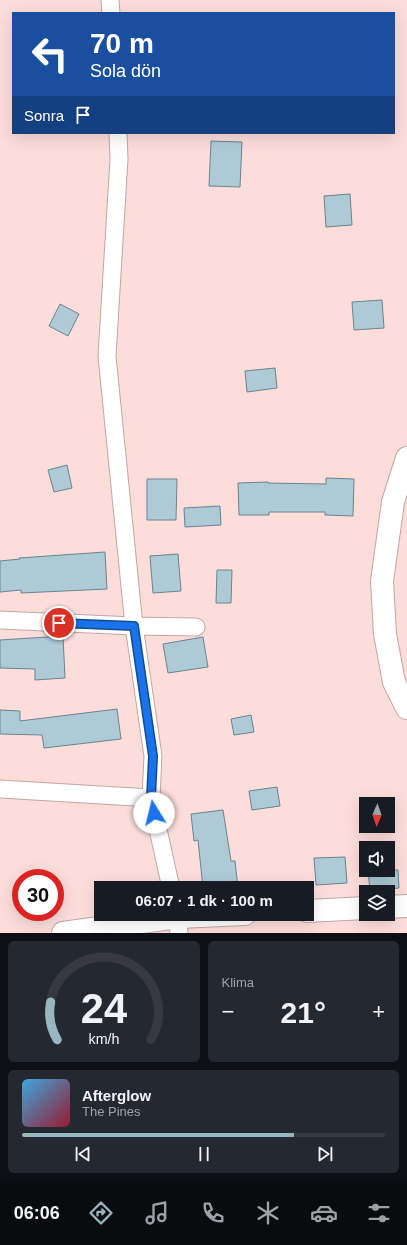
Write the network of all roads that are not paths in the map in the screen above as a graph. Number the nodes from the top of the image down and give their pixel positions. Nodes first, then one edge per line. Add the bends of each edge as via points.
1 (110, 0) edge
2 (111, 12) edge
3 (118, 134) edge
4 (407, 458) edge
5 (0, 620) edge
6 (134, 626) junction
7 (196, 627) dead end
8 (407, 708) edge
9 (0, 789) edge
10 (151, 798) junction
11 (169, 881) edge
12 (407, 906) edge
13 (395, 907) edge
14 (359, 908) edge
15 (314, 911) edge
16 (178, 921) edge
17 (63, 933) edge

1 - 2 street
3 - 6 street via 119,158 107,356
4 - 8 street via 393,502 382,581 385,634 394,682
5 - 6 street
6 - 7 street
6 - 10 street via 153,756
9 - 10 street
10 - 11 street
12 - 13 street
14 - 15 street
16 - 17 street

